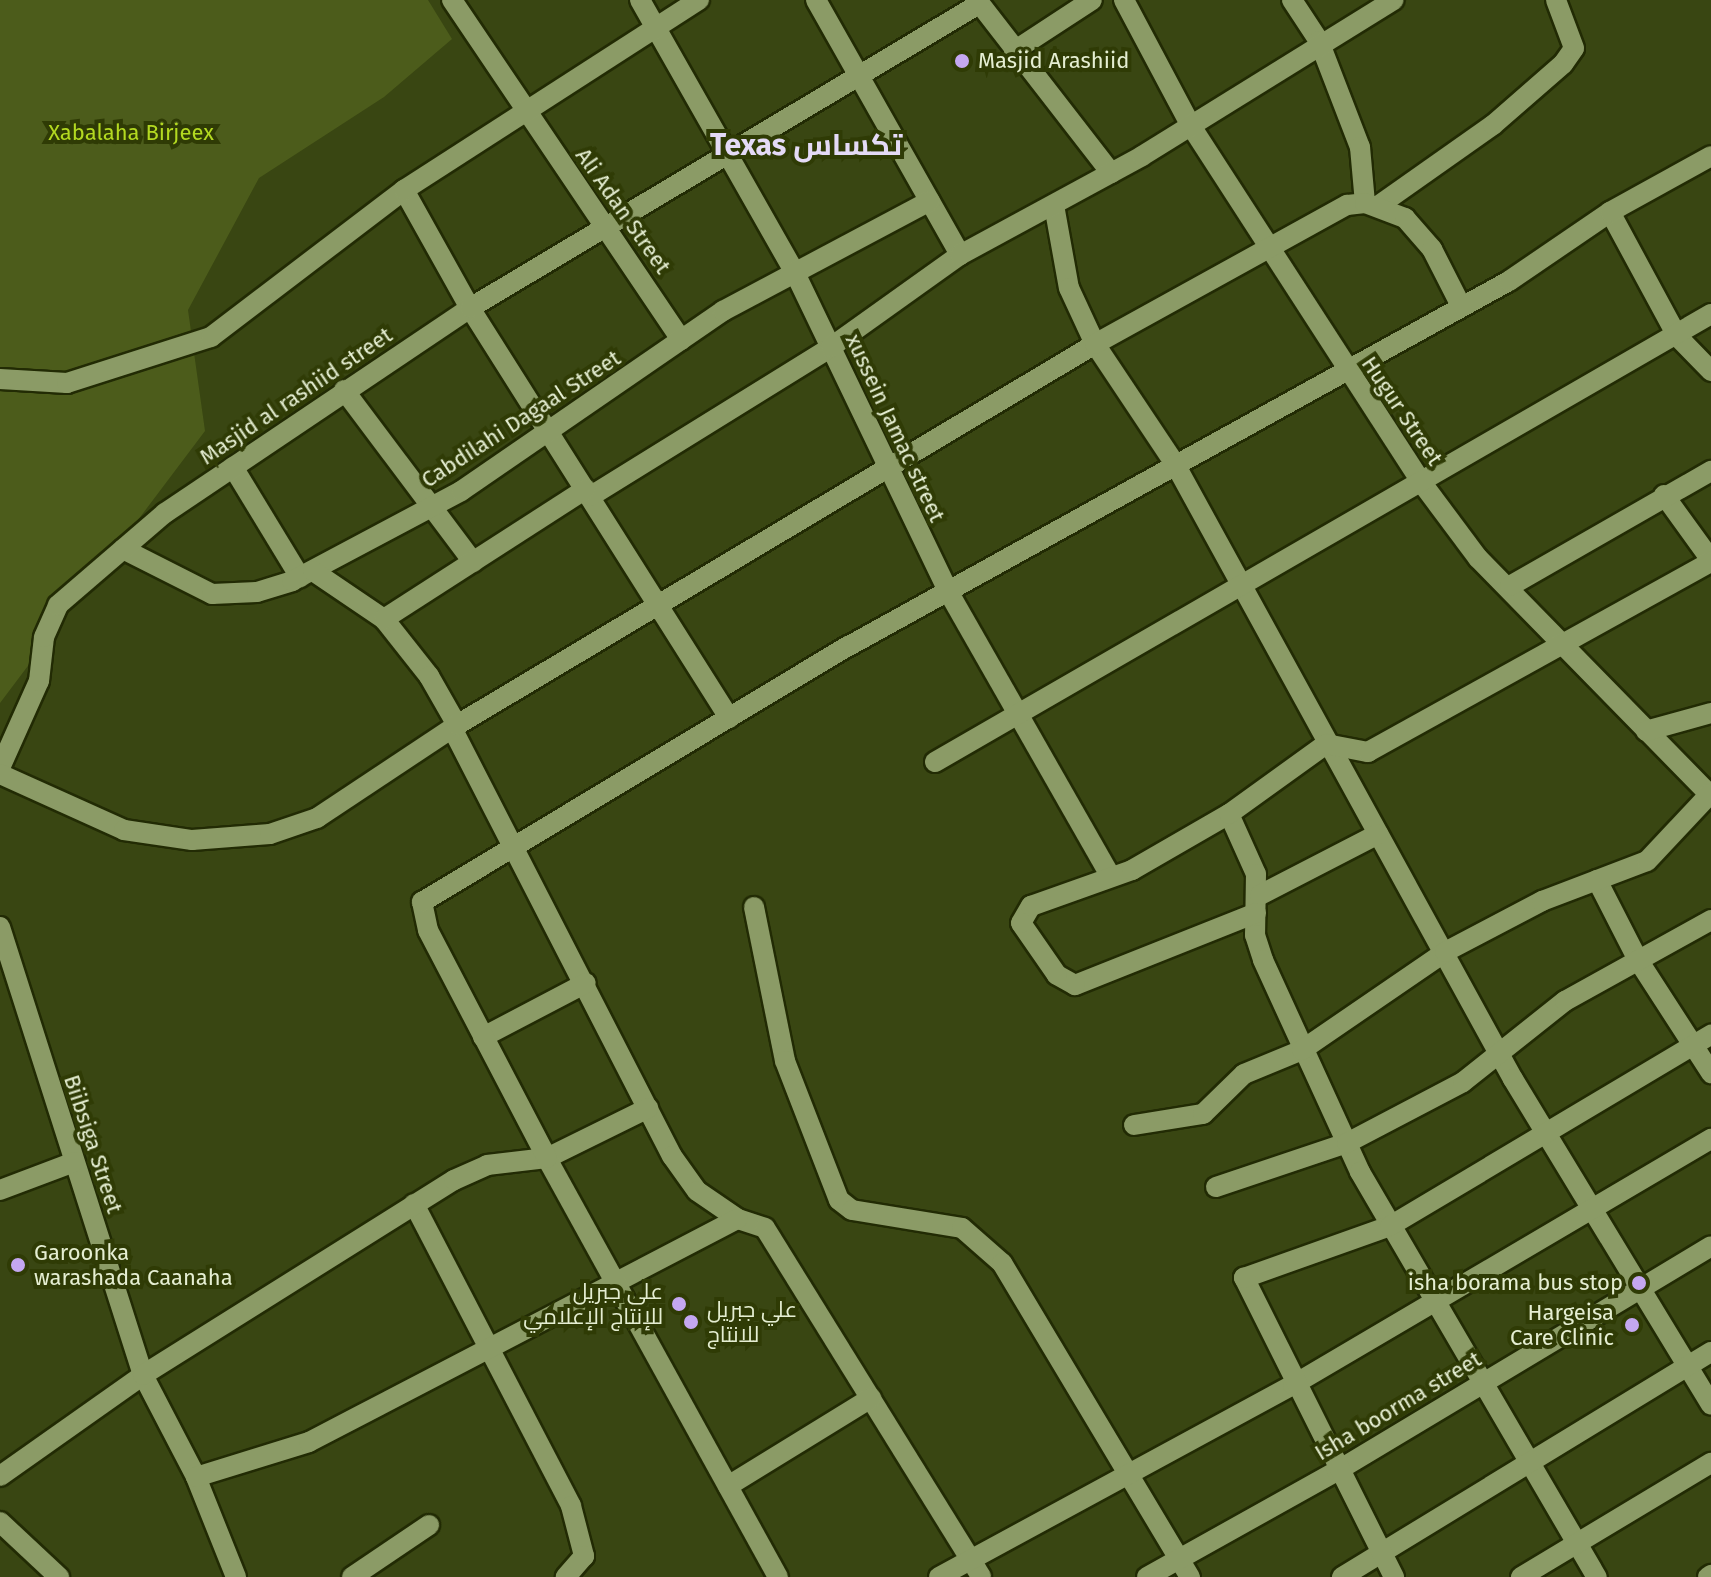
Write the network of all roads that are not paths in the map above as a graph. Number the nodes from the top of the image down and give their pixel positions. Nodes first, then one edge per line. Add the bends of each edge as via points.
1 (452, 0) edge
2 (640, 0) edge
3 (699, 0) edge
4 (816, 0) edge
5 (1092, 0) edge
6 (1124, 0) edge
7 (1292, 0) edge
8 (1394, 0) edge
9 (1556, 0) edge
10 (978, 2) edge
11 (656, 26) junction
12 (1319, 41) junction
13 (1014, 51) junction
14 (857, 77) junction
15 (522, 110) junction
16 (1191, 126) junction
17 (723, 154) junction
18 (1711, 156) edge
19 (1111, 173) junction
20 (404, 190) junction
21 (930, 201) junction
22 (1371, 204) junction
23 (1054, 205) junction
24 (1610, 212) junction
25 (606, 224) junction
26 (1267, 247) junction
27 (960, 255) junction
28 (796, 275) junction
29 (1461, 306) junction
30 (470, 308) junction
31 (1711, 314) edge
32 (1677, 336) junction
33 (681, 340) junction
34 (1095, 344) junction
35 (831, 347) junction
36 (1343, 368) junction
37 (1711, 371) edge
38 (0, 379) edge
39 (344, 390) junction
40 (549, 428) junction
41 (1175, 464) junction
42 (233, 467) junction
43 (886, 469) junction
44 (1711, 471) edge
45 (1422, 483) junction
46 (589, 493) junction
47 (1664, 495) junction
48 (430, 507) junction
49 (123, 549) junction
50 (1711, 561) edge
51 (473, 562) junction
52 (306, 574) junction
53 (1510, 586) junction
54 (1244, 587) junction
55 (949, 593) junction
56 (661, 607) junction
57 (384, 619) junction
58 (1567, 645) junction
59 (1711, 713) edge
60 (1019, 716) junction
61 (729, 718) junction
62 (454, 727) junction
63 (1646, 731) junction
64 (1326, 744) junction
65 (935, 762) dead end
66 (0, 771) edge
67 (1710, 795) edge
68 (1229, 814) junction
69 (1378, 834) junction
70 (515, 844) junction
71 (1109, 874) junction
72 (1597, 880) junction
73 (1258, 904) junction
74 (754, 907) dead end
75 (1711, 920) edge
76 (0, 927) edge
77 (1445, 952) junction
78 (1638, 960) junction
79 (586, 983) junction
80 (1711, 1035) edge
81 (483, 1037) junction
82 (1692, 1047) junction
83 (1302, 1050) junction
84 (1499, 1054) junction
85 (1711, 1073) edge
86 (648, 1108) junction
87 (1134, 1125) dead end
88 (1549, 1136) junction
89 (1711, 1139) edge
90 (1347, 1143) junction
91 (547, 1158) junction
92 (74, 1162) junction
93 (1216, 1187) dead end
94 (0, 1190) edge
95 (414, 1204) junction
96 (1596, 1212) junction
97 (738, 1219) junction
98 (1390, 1226) junction
99 (1711, 1246) edge
100 (616, 1287) junction
101 (1643, 1287) junction
102 (1440, 1302) junction
103 (494, 1348) junction
104 (1711, 1352) edge
105 (1688, 1365) junction
106 (143, 1375) junction
107 (1485, 1382) junction
108 (1293, 1385) junction
109 (871, 1398) junction
110 (1711, 1405) edge
111 (1530, 1463) junction
112 (1711, 1463) edge
113 (1337, 1471) junction
114 (0, 1476) edge
115 (1126, 1476) junction
116 (196, 1477) junction
117 (728, 1486) junction
118 (0, 1522) edge
119 (429, 1525) dead end
120 (1577, 1545) junction
121 (1380, 1555) junction
122 (1179, 1558) junction
123 (976, 1568) edge
124 (59, 1577) edge
125 (236, 1577) edge
126 (352, 1577) edge
127 (566, 1577) edge
128 (778, 1577) edge
129 (939, 1577) edge
130 (1147, 1577) edge
131 (1190, 1577) edge
132 (1342, 1577) edge
133 (1394, 1577) edge
134 (1521, 1577) edge
135 (1597, 1577) edge

1 - 15 street, Ali Adan Street
2 - 11 street, xussein Jamac street
3 - 11 street
4 - 14 street
5 - 13 street
6 - 16 street, Hugur Street
7 - 12 street
8 - 12 street
9 - 22 street via 1574,48 1563,64 1493,125
10 - 13 street
10 - 14 street, Masjid al rashiid street
11 - 15 street
11 - 17 street, xussein Jamac street
12 - 16 street
12 - 22 street via 1366,166
13 - 19 street
14 - 17 street, Masjid al rashiid street
14 - 21 street
15 - 20 street
15 - 25 street, Ali Adan Street
16 - 19 street
16 - 26 street, Hugur Street
17 - 25 street, Masjid al rashiid street
17 - 28 street, xussein Jamac street
18 - 24 street
19 - 23 street
20 - 30 street
20 - 38 street via 193,345 67,383
21 - 27 street
21 - 28 street, Cabdilahi Dagaal Street
22 - 26 street
22 - 29 street via 1405,218 1432,249
23 - 27 street
23 - 34 street via 1069,288
24 - 29 street via 1560,251
24 - 32 street
25 - 30 street, Masjid al rashiid street
25 - 33 street, Ali Adan Street
26 - 34 street
26 - 36 street, Hugur Street
27 - 35 street
28 - 33 street, Cabdilahi Dagaal Street
28 - 35 street, xussein Jamac street
29 - 36 street
30 - 39 street, Masjid al rashiid street
30 - 40 street
31 - 32 street
32 - 37 street
32 - 45 street
33 - 40 street, Cabdilahi Dagaal Street
34 - 41 street
34 - 43 street
35 - 43 street, xussein Jamac street
35 - 46 street
36 - 41 street
36 - 45 street, Hugur Street
39 - 42 street, Masjid al rashiid street
39 - 48 street
40 - 46 street
40 - 48 street, Cabdilahi Dagaal Street
41 - 54 street
41 - 55 street
42 - 49 street, Masjid al rashiid street
42 - 52 street
43 - 55 street, xussein Jamac street
43 - 56 street
44 - 47 street
45 - 53 street, Hugur Street via 1478,558
45 - 54 street
46 - 51 street
46 - 56 street
47 - 50 street
47 - 53 street
48 - 51 street
48 - 52 street, Cabdilahi Dagaal Street
49 - 52 street, Cabdilahi Dagaal Street via 212,594 257,592
49 - 66 street, Masjid al rashiid street via 58,605 44,637 39,681
50 - 58 street
51 - 57 street
52 - 57 street
53 - 58 street, Hugur Street
54 - 60 street
54 - 64 street
55 - 60 street, xussein Jamac street
55 - 61 street
56 - 61 street
56 - 62 street
57 - 62 street via 429,676
58 - 63 street, Hugur Street
58 - 64 street via 1368,752
59 - 63 street
60 - 65 street
60 - 71 street, xussein Jamac street
61 - 70 street
62 - 66 street via 317,818 270,834 192,840 124,830
62 - 70 street
63 - 67 street, Hugur Street
64 - 68 street
64 - 69 street
67 - 72 street via 1659,854
68 - 71 street via 1132,870
68 - 73 street
69 - 73 street
69 - 77 street
70 - 79 street
70 - 81 street via 429,893 420,913
71 - 73 street via 1021,915 1064,981 1084,983
72 - 77 street via 1542,901
72 - 78 street
73 - 83 street via 1263,960
74 - 115 street via 785,1061 839,1200 852,1210 962,1228 1002,1263
75 - 78 street
76 - 92 street, Biibsiga Street
77 - 83 street
77 - 84 street
78 - 82 street
78 - 84 street via 1565,1001
79 - 81 street
79 - 86 street
80 - 82 street
81 - 91 street
82 - 85 street
82 - 88 street
83 - 87 street via 1244,1074 1203,1114
83 - 90 street
84 - 88 street
84 - 90 street via 1463,1082
86 - 91 street
86 - 97 street via 689,1181
88 - 96 street
88 - 98 street
89 - 96 street
90 - 93 street
90 - 98 street
91 - 95 street via 487,1165
91 - 100 street
92 - 94 street
92 - 106 street, Biibsiga Street
95 - 103 street
95 - 106 street
96 - 101 street
96 - 102 street
97 - 100 street
97 - 109 street via 765,1228
98 - 102 street
98 - 108 street via 1244,1278
99 - 101 street, Isha boorma street
100 - 103 street
100 - 117 street
101 - 105 street
101 - 107 street, Isha boorma street
102 - 107 street
102 - 108 street
103 - 116 street via 309,1442
103 - 127 street via 583,1534 584,1556
104 - 105 street
105 - 110 street
105 - 111 street
106 - 114 street
106 - 116 street, Biibsiga Street
107 - 111 street
107 - 113 street, Isha boorma street
108 - 113 street
108 - 115 street
109 - 117 street
109 - 123 street
111 - 120 street
111 - 121 street
112 - 120 street
113 - 121 street
113 - 122 street, Isha boorma street
115 - 122 street
115 - 123 street
116 - 125 street, Biibsiga Street
117 - 128 street
118 - 124 street
119 - 126 street
120 - 134 street
120 - 135 street
121 - 132 street
121 - 133 street
122 - 130 street, Isha boorma street
122 - 131 street
123 - 129 street

